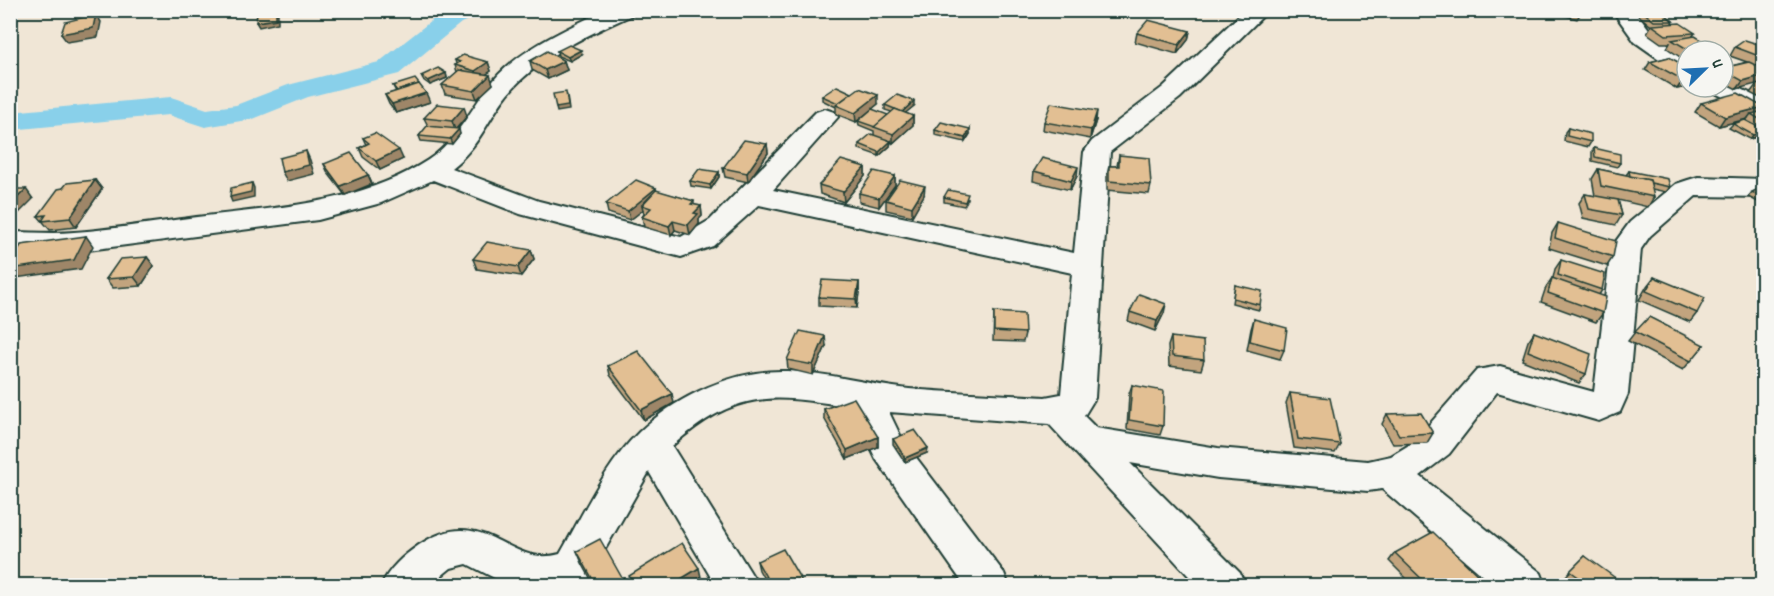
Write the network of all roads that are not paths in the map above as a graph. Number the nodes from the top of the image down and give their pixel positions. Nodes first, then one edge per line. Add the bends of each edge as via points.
1 (624, 10) edge
2 (1258, 10) edge
3 (1623, 10) edge
4 (1675, 60) edge
5 (1735, 94) edge
6 (1764, 110) edge
7 (825, 117) dead end
8 (431, 170) junction
9 (1764, 188) edge
10 (753, 195) junction
11 (10, 242) edge
12 (1086, 266) junction
13 (863, 396) junction
14 (1058, 410) junction
15 (1085, 441) junction
16 (651, 443) junction
17 (1389, 473) junction
18 (401, 585) edge
19 (739, 585) edge
20 (989, 585) edge
21 (1225, 585) edge
22 (1526, 585) edge

1 - 8 street via 507,80 469,137
2 - 12 street via 1140,120 1100,146 1093,169
3 - 4 street via 1643,37
5 - 6 street
7 - 10 street
8 - 10 street via 530,208 681,246 710,238
8 - 11 street via 357,202 318,211 73,242
9 - 17 street via 1698,186 1686,190 1641,229 1626,249 1608,402 1599,407 1500,379 1489,380 1431,452
10 - 12 street
12 - 14 street via 1078,398 1072,406
13 - 14 street
13 - 16 street via 788,384 759,385 722,396 679,420
13 - 20 street via 889,449
14 - 15 street
15 - 17 street via 1218,463 1368,476
15 - 21 street
16 - 18 street via 630,468 573,568 562,575 536,583 471,548 452,548
16 - 19 street
17 - 22 street

